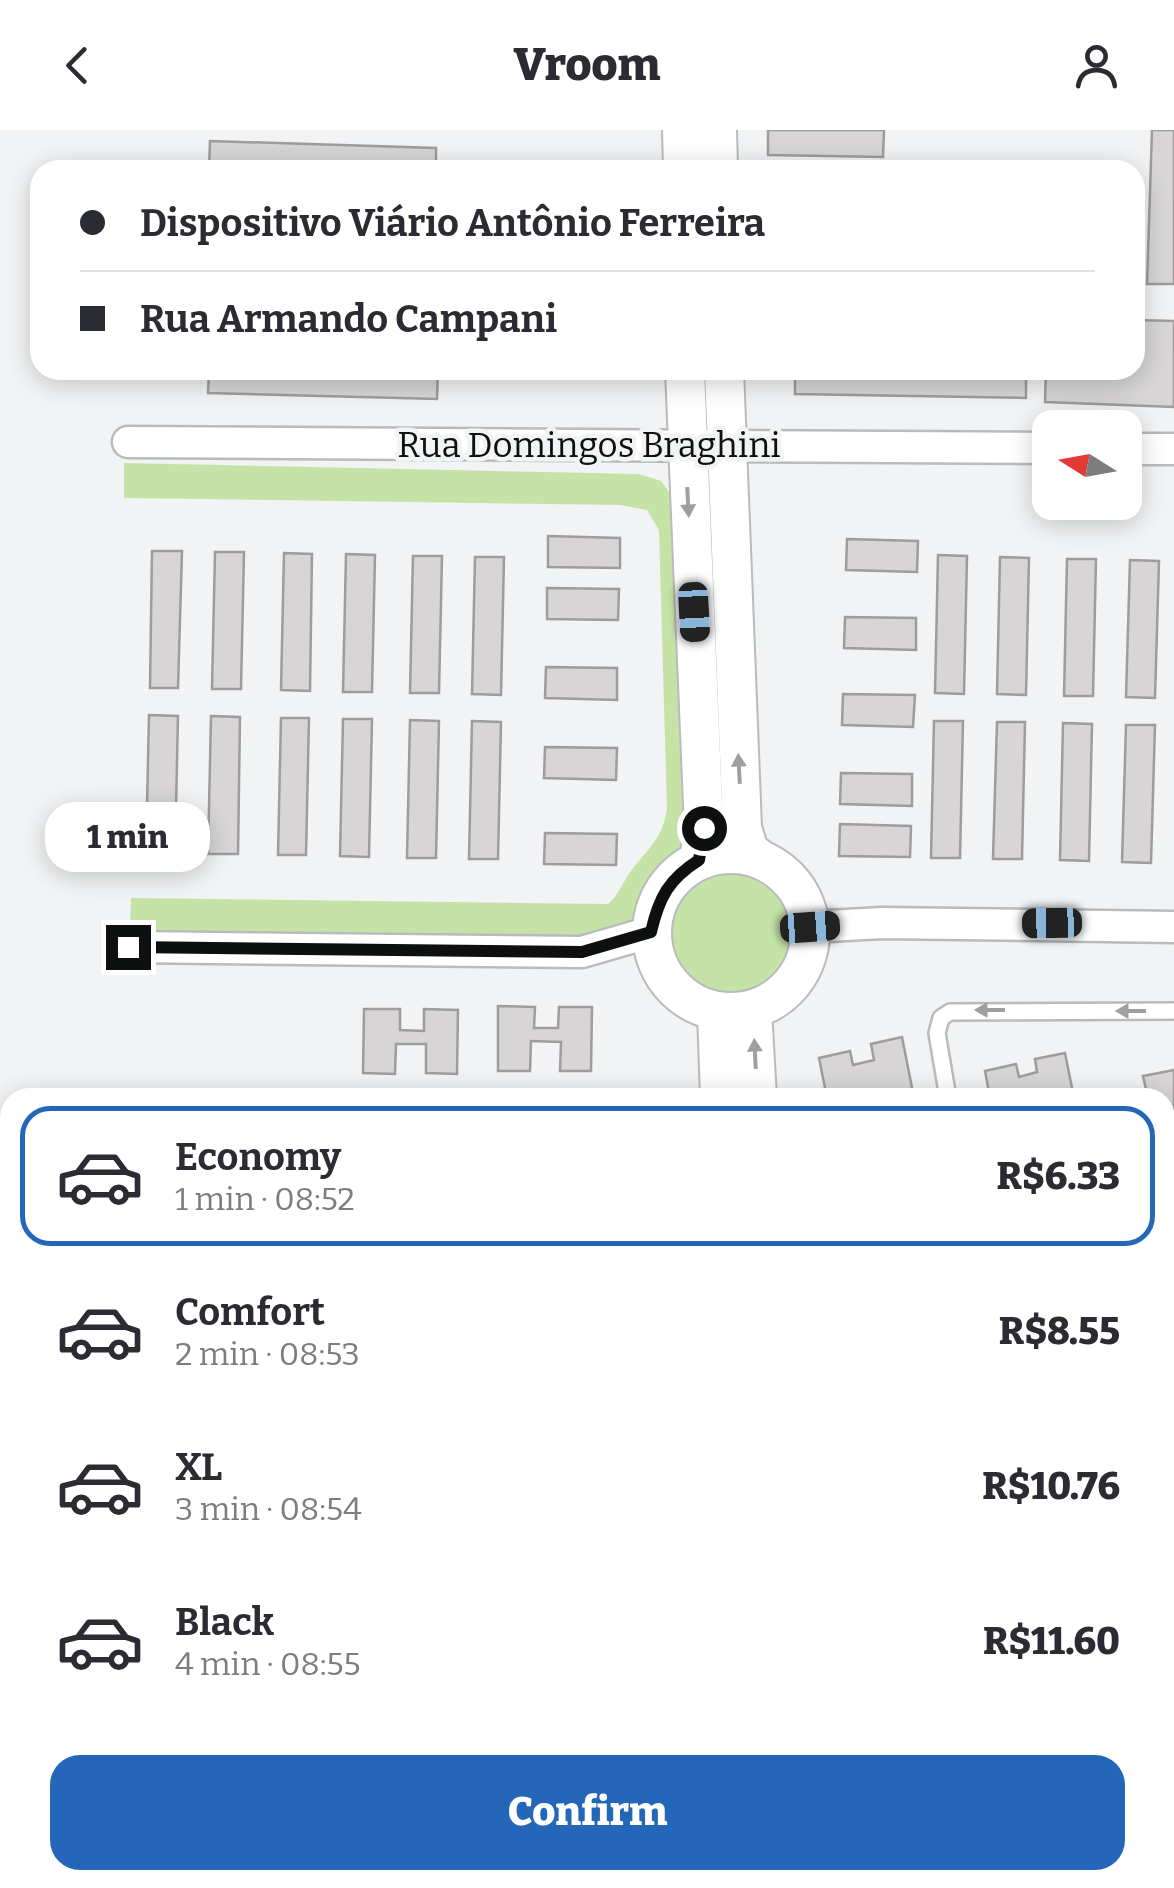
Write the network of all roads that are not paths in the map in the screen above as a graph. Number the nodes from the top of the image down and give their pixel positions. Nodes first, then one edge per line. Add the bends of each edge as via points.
1 (682, 130) edge
2 (718, 130) edge
3 (683, 160) edge
4 (718, 160) edge
5 (685, 380) edge
6 (724, 380) edge
7 (128, 442) dead end
8 (686, 446) junction
9 (727, 446) junction
10 (1032, 448) edge
11 (1142, 449) edge
12 (1174, 450) edge
13 (760, 858) junction
14 (699, 860) junction
15 (810, 927) junction
16 (1174, 927) edge
17 (651, 932) junction
18 (128, 947) dead end
19 (735, 1011) junction
20 (1174, 1012) edge
21 (722, 1088) edge
22 (754, 1088) edge
23 (946, 1088) edge

1 - 3 street
2 - 4 street
5 - 8 street
6 - 9 street
7 - 8 street, Rua Domingos Braghini
8 - 9 street, Rua Domingos Braghini
8 -> 14 street via 704,828
9 - 10 street, Rua Domingos Braghini
13 -> 9 street via 748,851 742,828
11 - 12 street
13 - 14 street via 730,853
13 - 15 street via 806,902
14 - 17 street via 674,876
15 - 16 street
15 - 19 street via 806,958 794,980 776,998
17 - 18 street via 582,952
17 - 19 street via 670,984 691,1002
19 - 21 street
22 -> 19 street
20 -> 23 lane via 950,1012 938,1034

